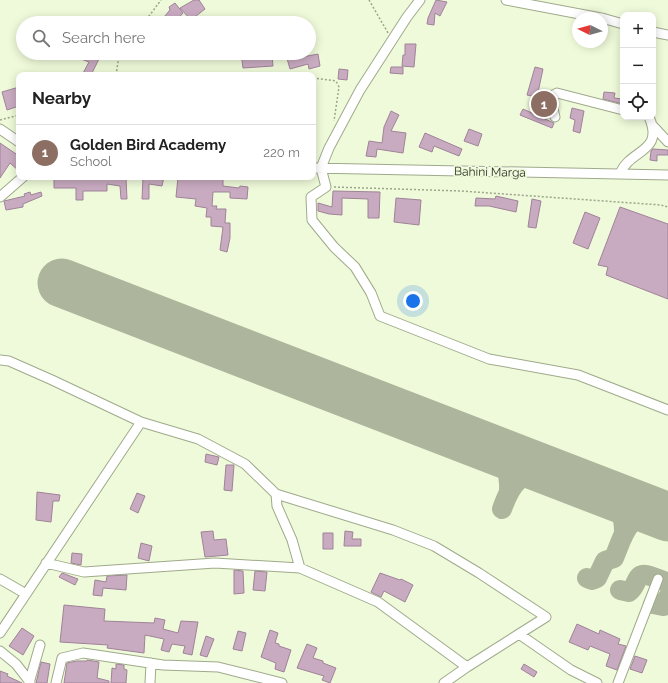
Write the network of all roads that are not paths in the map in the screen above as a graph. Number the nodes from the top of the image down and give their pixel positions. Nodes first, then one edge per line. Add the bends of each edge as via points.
1 (420, 0) edge
2 (506, 0) edge
3 (572, 12) edge
4 (608, 20) edge
5 (620, 23) edge
6 (656, 33) edge
7 (668, 35) edge
8 (620, 109) edge
9 (555, 117) dead end
10 (651, 121) edge
11 (0, 129) edge
12 (16, 140) edge
13 (668, 142) edge
14 (317, 168) edge
15 (620, 174) junction
16 (668, 175) edge
17 (20, 180) edge
18 (0, 197) edge
19 (0, 360) edge
20 (668, 410) edge
21 (140, 422) junction
22 (276, 494) junction
23 (46, 563) junction
24 (300, 568) junction
25 (0, 579) edge
26 (658, 579) dead end
27 (26, 594) junction
28 (0, 633) edge
29 (519, 634) junction
30 (40, 645) dead end
31 (0, 651) edge
32 (151, 663) junction
33 (467, 667) junction
34 (240, 679) edge
35 (30, 682) edge
36 (56, 683) edge
37 (150, 683) edge
38 (282, 683) edge
39 (444, 683) edge
40 (597, 683) edge
41 (618, 683) edge

1 - 14 street via 360,90
2 - 3 street
4 - 5 street
6 - 7 street
8 - 9 street via 557,94 550,97
10 - 13 street
10 - 15 street via 654,133 649,145 626,164
11 - 12 street
14 - 15 street, Bahini Marga
14 - 20 street via 326,186 311,197 312,220 355,267 371,293 380,316 489,359 578,375
15 - 16 street, Bahini Marga
17 - 18 street
19 - 21 street via 9,361 52,380
21 - 22 street via 198,439 212,446 245,464
21 - 23 street
22 - 24 street via 277,506 292,540
22 - 29 street via 393,530 434,546 546,617
23 - 24 street via 84,572 215,563
23 - 27 street
24 - 33 street via 378,602
25 - 27 street
26 - 41 street
27 - 28 street
29 - 33 street
29 - 40 street via 571,670
30 - 35 street
31 - 35 street via 16,664
32 - 34 street via 218,667
32 - 36 street via 83,653 62,658
32 - 37 street
33 - 39 street
34 - 38 street

